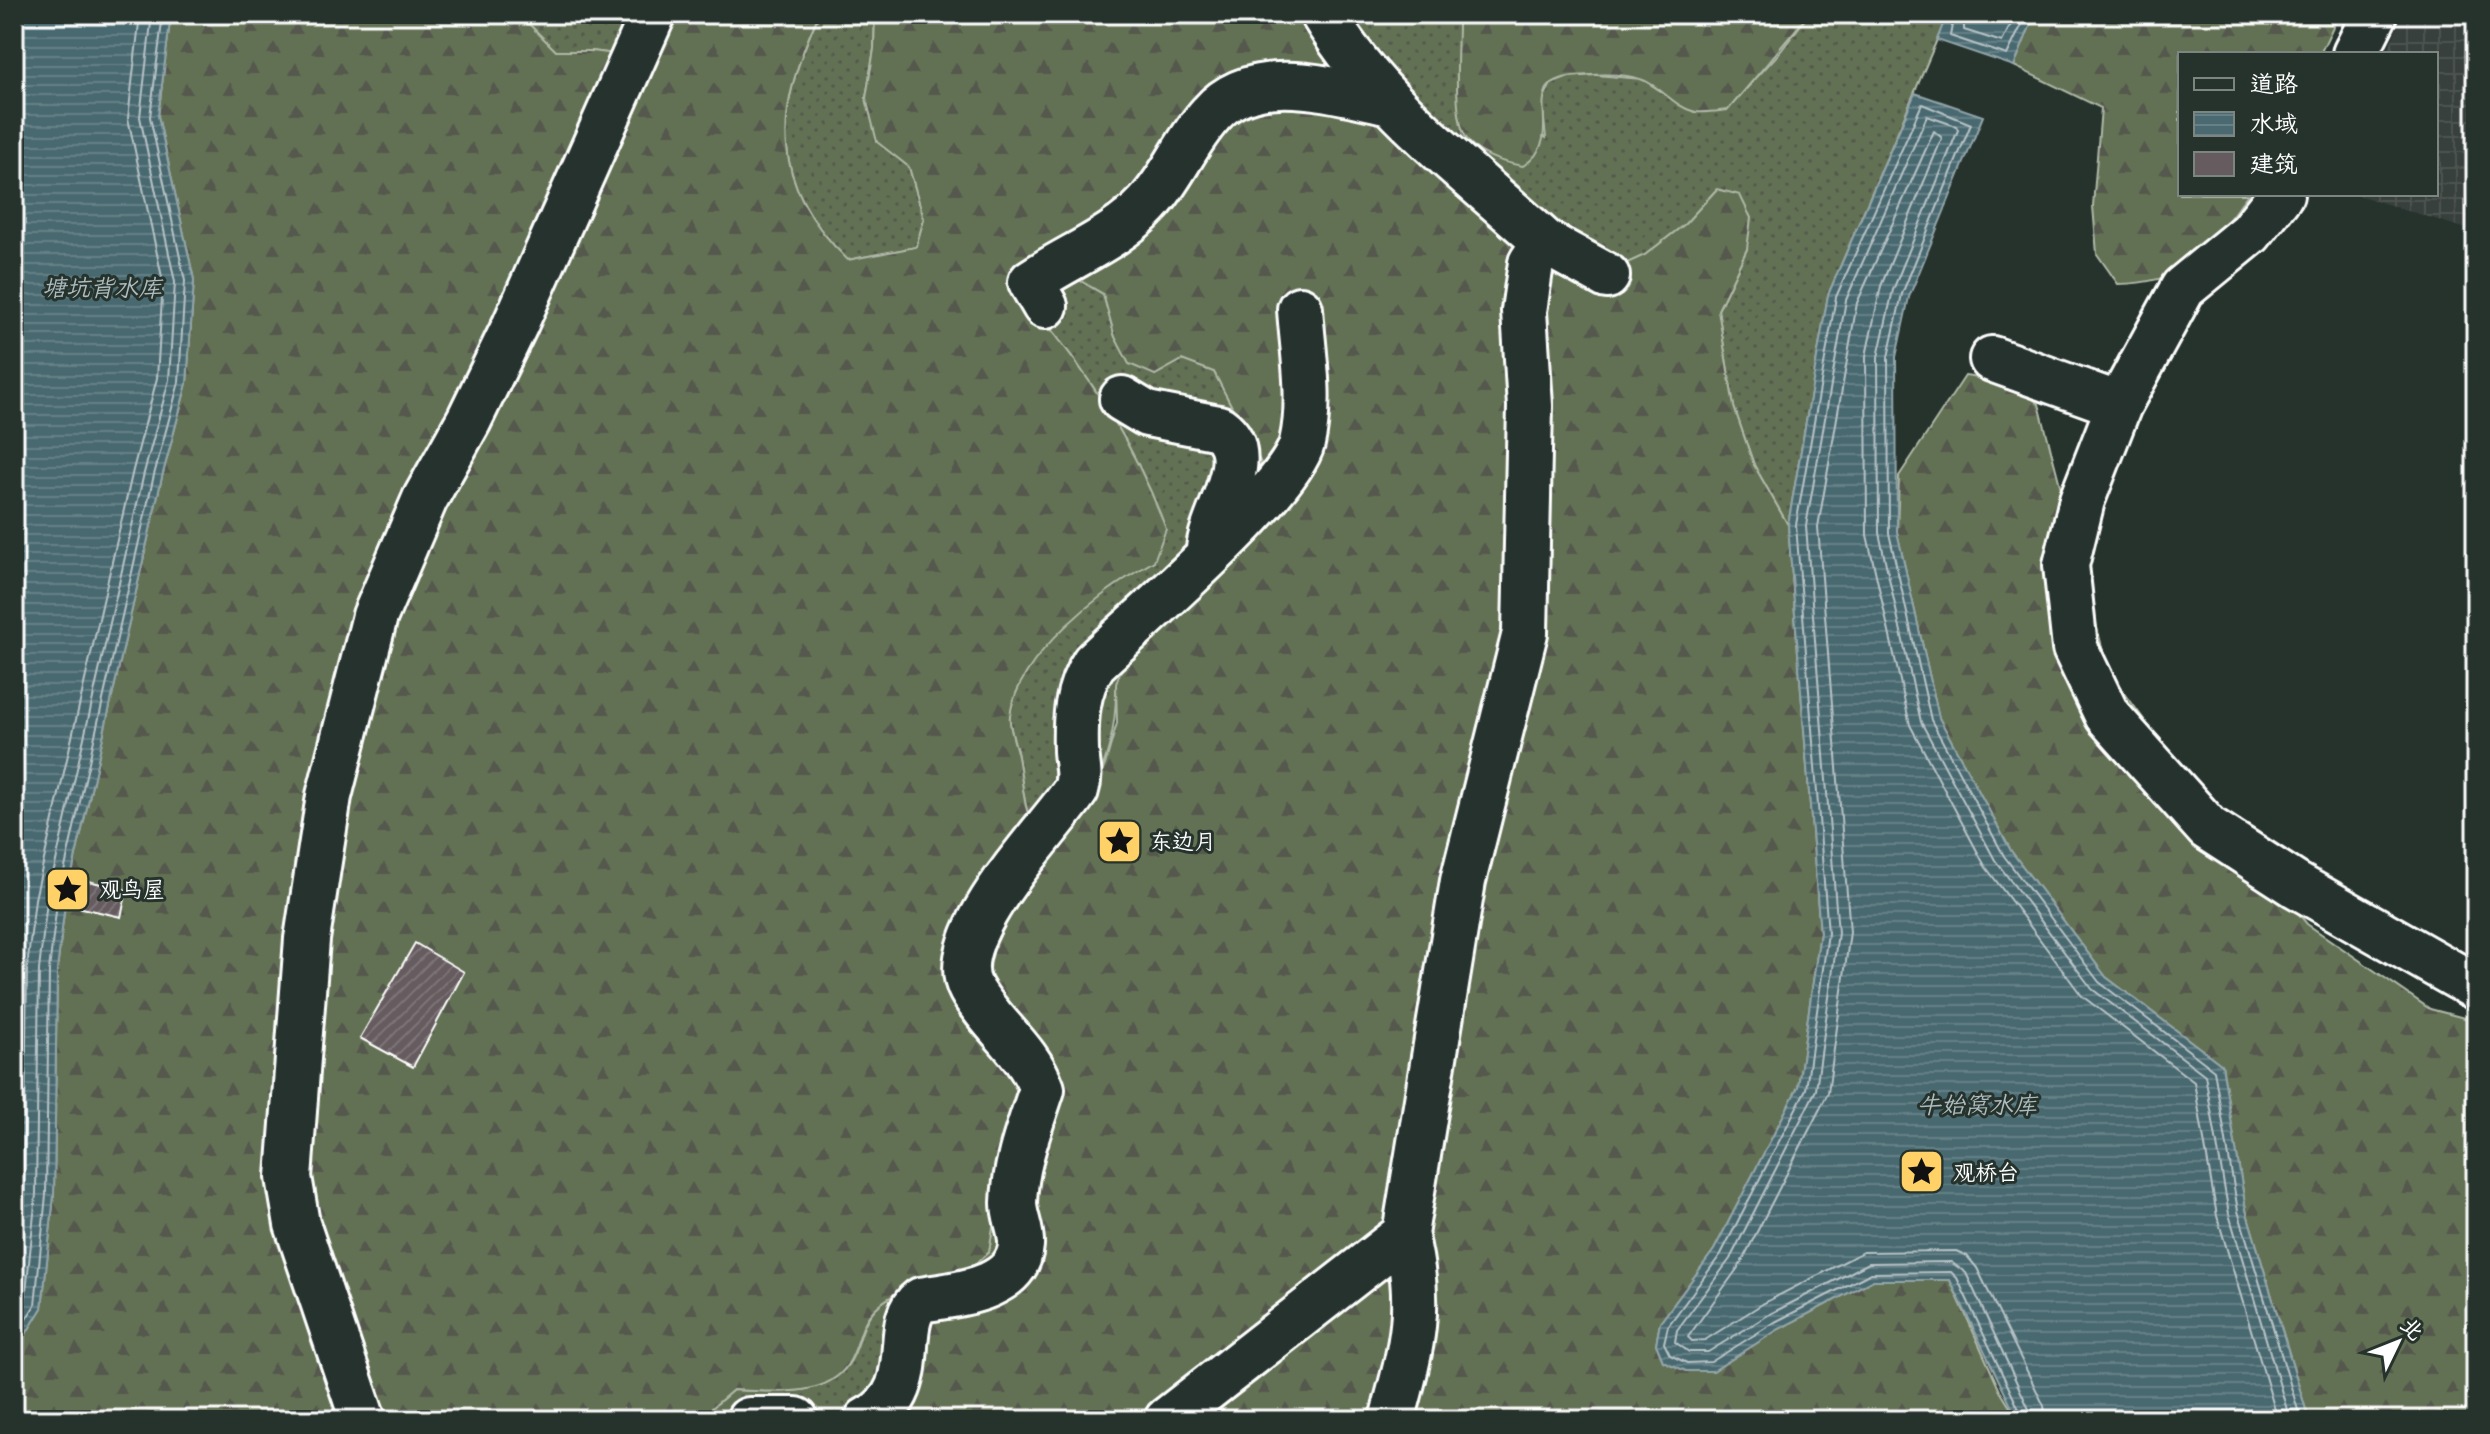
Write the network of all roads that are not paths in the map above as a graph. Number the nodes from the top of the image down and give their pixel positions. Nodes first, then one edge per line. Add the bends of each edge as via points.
1 (653, 14) edge
2 (1323, 14) edge
3 (2375, 14) edge
4 (2356, 52) edge
5 (1391, 102) junction
6 (2279, 196) edge
7 (1545, 242) junction
8 (1607, 276) dead end
9 (1045, 306) dead end
10 (1300, 309) dead end
11 (1992, 359) dead end
12 (1122, 399) dead end
13 (2119, 405) junction
14 (1208, 555) junction
15 (2476, 987) edge
16 (1405, 1234) junction
17 (363, 1420) edge
18 (749, 1420) edge
19 (796, 1420) edge
20 (867, 1420) edge
21 (1167, 1420) edge
22 (1392, 1420) edge

1 - 17 street via 515,325 425,499 375,616 329,796 307,939 289,1177 297,1224
2 - 5 street
3 - 4 street
5 - 7 street
5 - 9 street via 1271,84 1230,98 1212,112 1147,206 1106,239 1031,282
6 - 13 street via 2250,233 2183,288
7 - 8 street
7 - 16 street via 1531,263 1524,311 1530,406 1525,633 1463,881
10 - 14 street via 1307,417 1301,447 1277,484
11 - 13 street
12 - 14 street via 1147,414 1227,434 1235,459
13 - 15 street via 2082,500 2066,565 2075,648 2107,715 2208,828 2296,885
14 - 20 street via 1083,679 1076,790 982,917 966,959 971,990 1029,1062 1042,1089 1018,1165 1018,1260 1010,1273 989,1284 912,1306 899,1387
16 - 21 street
16 - 22 street via 1416,1275 1417,1312
18 - 19 street

